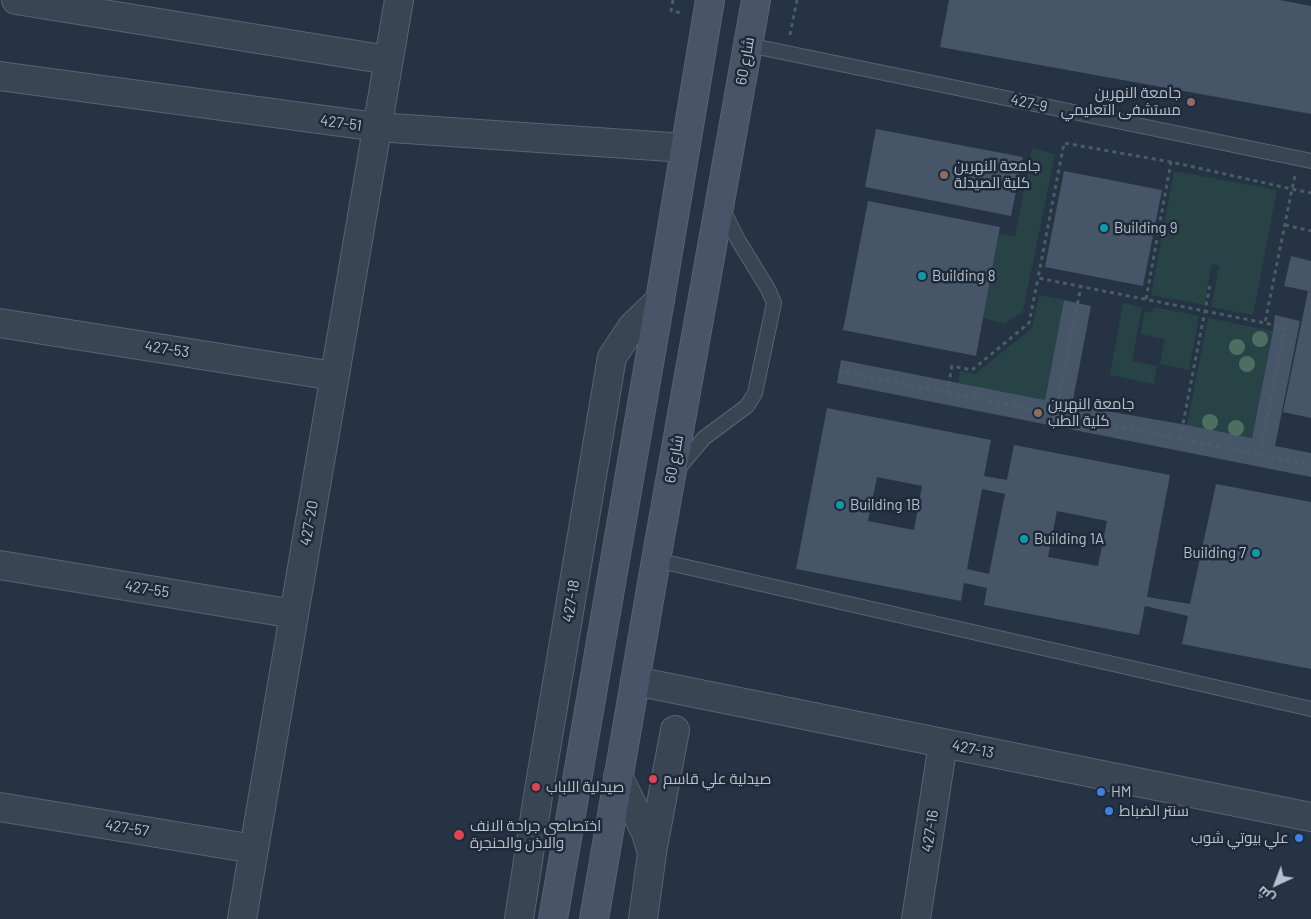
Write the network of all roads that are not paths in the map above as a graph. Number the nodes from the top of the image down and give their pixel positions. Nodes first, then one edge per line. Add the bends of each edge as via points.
1 (16, 0) edge
2 (398, 0) edge
3 (710, 0) edge
4 (756, 0) edge
5 (748, 45) junction
6 (388, 60) junction
7 (0, 76) edge
8 (377, 127) junction
9 (685, 148) junction
10 (1305, 160) edge
11 (719, 202) junction
12 (660, 300) junction
13 (0, 323) edge
14 (334, 376) junction
15 (670, 479) junction
16 (656, 560) junction
17 (0, 565) edge
18 (294, 614) junction
19 (635, 681) junction
20 (1311, 709) edge
21 (675, 730) dead end
22 (943, 743) junction
23 (618, 776) junction
24 (0, 807) edge
25 (1311, 817) edge
26 (254, 849) junction
27 (652, 853) junction
28 (242, 919) edge
29 (519, 919) edge
30 (553, 919) edge
31 (594, 919) edge
32 (643, 919) edge
33 (916, 919) edge

1 - 6 street
2 - 6 street, 427-20
3 - 9 street
4 - 5 street, شارع 60
5 - 10 lane, 427-9
5 - 11 street, شارع 60
6 - 8 street, 427-20
7 - 8 street, 427-51
8 - 9 street, 427-51
8 - 14 street, 427-20
9 - 12 street
11 - 15 street, شارع 60
11 - 15 lane via 774,303 755,393 747,406 704,438
12 - 29 street, 427-18 via 632,328 612,357
12 - 30 street
13 - 14 street, 427-53
14 - 18 street, 427-20
15 - 16 street, شارع 60
16 - 19 street, شارع 60
16 - 20 lane
17 - 18 street, 427-55
18 - 26 street, 427-20
19 - 22 street, 427-13
19 - 23 street, شارع 60
21 - 27 street
22 - 25 street, 427-13
22 - 33 street, 427-16
23 - 27 street via 646,833
23 - 31 street, شارع 60
24 - 26 street, 427-57
26 - 28 street, 427-20
27 - 32 street

